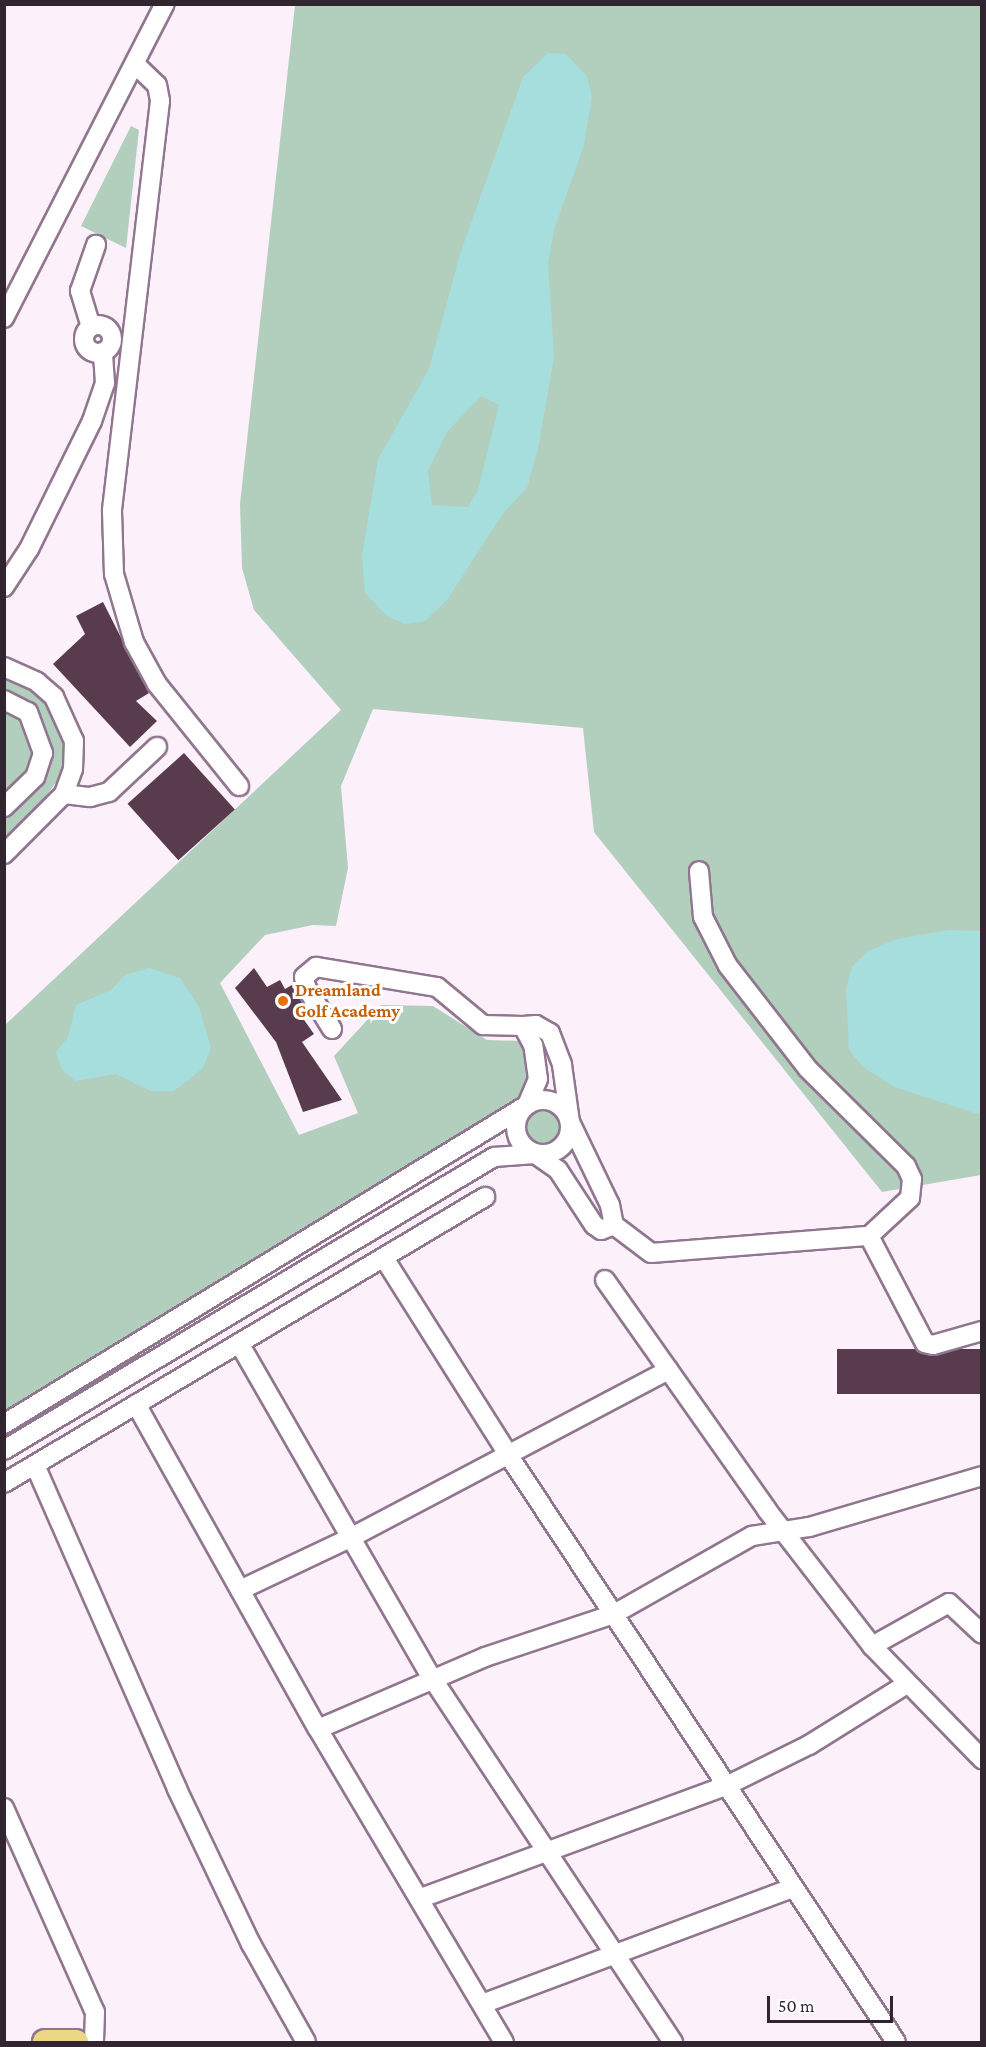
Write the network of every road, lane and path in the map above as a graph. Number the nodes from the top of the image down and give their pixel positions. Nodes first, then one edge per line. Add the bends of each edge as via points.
1 (165, 4) edge
2 (135, 64) junction
3 (96, 244) dead end
4 (4, 318) edge
5 (4, 587) edge
6 (4, 667) edge
7 (4, 700) edge
8 (157, 747) dead end
9 (238, 786) dead end
10 (63, 794) junction
11 (4, 807) edge
12 (4, 854) edge
13 (699, 871) dead end
14 (523, 1026) junction
15 (332, 1029) dead end
16 (527, 1105) junction
17 (570, 1122) junction
18 (535, 1154) junction
19 (485, 1197) dead end
20 (614, 1225) junction
21 (869, 1236) junction
22 (384, 1258) junction
23 (605, 1280) dead end
24 (981, 1331) edge
25 (239, 1343) junction
26 (668, 1370) junction
27 (136, 1404) junction
28 (4, 1424) edge
29 (4, 1450) edge
30 (509, 1456) junction
31 (35, 1465) junction
32 (981, 1476) edge
33 (4, 1483) edge
34 (783, 1531) junction
35 (350, 1538) junction
36 (240, 1590) junction
37 (615, 1614) junction
38 (981, 1634) edge
39 (872, 1646) junction
40 (432, 1678) junction
41 (907, 1684) junction
42 (318, 1729) junction
43 (981, 1759) edge
44 (726, 1786) junction
45 (6, 1816) edge
46 (546, 1851) junction
47 (793, 1888) junction
48 (421, 1898) junction
49 (614, 1956) junction
50 (482, 2004) junction
51 (45, 2043) edge
52 (76, 2043) edge
53 (94, 2043) edge
54 (306, 2043) edge
55 (504, 2043) edge
56 (673, 2043) edge
57 (896, 2043) edge

1 - 2 street
2 - 4 street
2 - 9 street via 157,86 160,102 112,511 114,574 134,642 157,684
3 - 5 street via 80,291 91,327 100,325 111,333 112,342 104,353 105,383 92,421 30,549
6 - 10 street via 37,682 68,720 74,741 73,769
7 - 11 street via 28,712 43,753 35,777
8 - 10 street via 110,792 90,797
10 - 12 street
13 - 21 street via 703,917 728,966 808,1069 906,1166 912,1179 910,1198
14 - 15 street via 483,1025 436,987 315,967 304,977 306,987
14 - 16 street via 533,1045 538,1079
14 - 17 street via 544,1027 556,1043
16 - 17 street via 553,1102
16 - 18 street via 515,1128 521,1144
16 - 28 street
17 - 18 street via 561,1148
17 - 20 street via 610,1205
18 - 20 street via 558,1170 594,1225 601,1230
18 - 29 street via 507,1153 482,1163
19 - 22 street
20 - 21 street via 640,1249 651,1253
21 - 24 street via 925,1343 933,1345
22 - 25 street
22 - 30 street
23 - 26 street
25 - 27 street
25 - 35 street
26 - 30 street
26 - 34 street
27 - 31 street
27 - 36 street
30 - 35 street
30 - 37 street
31 - 33 street
31 - 54 street via 187,1809 251,1944
32 - 34 street
34 - 37 street via 752,1536
34 - 39 street
35 - 36 street
35 - 40 street
36 - 42 street
37 - 40 street
37 - 44 street
38 - 39 street via 949,1603
39 - 41 street
40 - 42 street
40 - 46 street
41 - 43 street
41 - 44 street via 808,1745
42 - 48 street
44 - 46 street
44 - 47 street
45 - 53 street via 95,2012
46 - 48 street
46 - 49 street
47 - 49 street
47 - 57 street
48 - 50 street
49 - 50 street
49 - 56 street
50 - 55 street
51 - 52 main road

